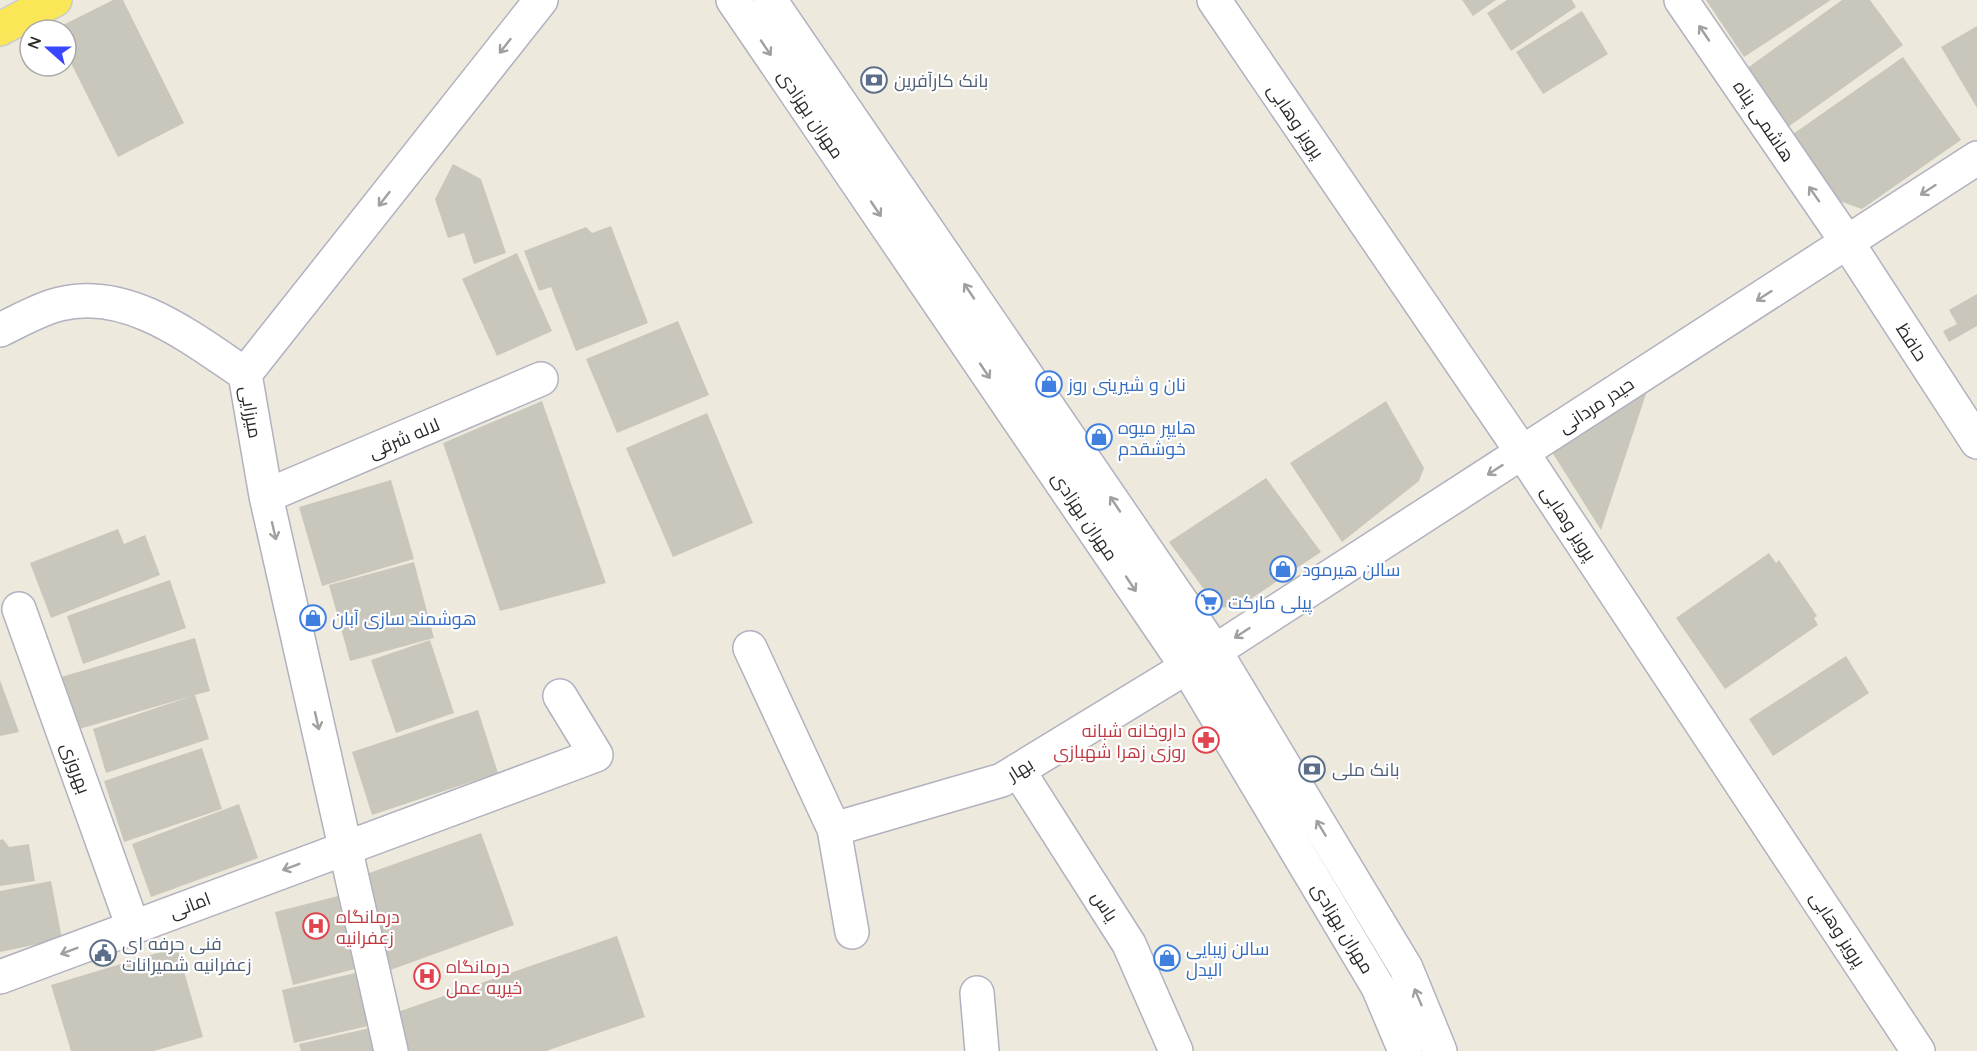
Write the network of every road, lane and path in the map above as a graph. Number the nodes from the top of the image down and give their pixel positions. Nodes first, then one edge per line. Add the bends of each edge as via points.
1 (541, 0) edge
2 (733, 0) edge
3 (770, 0) edge
4 (1214, 0) edge
5 (1681, 0) edge
6 (43, 3) edge
7 (0, 29) edge
8 (1977, 158) edge
9 (1847, 242) junction
10 (0, 330) edge
11 (245, 374) junction
12 (541, 379) dead end
13 (1977, 442) edge
14 (1522, 452) junction
15 (266, 496) junction
16 (19, 609) dead end
17 (750, 648) dead end
18 (1201, 659) junction
19 (560, 696) dead end
20 (1018, 770) junction
21 (834, 829) junction
22 (346, 846) junction
23 (133, 927) junction
24 (852, 933) dead end
25 (0, 977) edge
26 (977, 993) dead end
27 (391, 1051) edge
28 (982, 1051) edge
29 (1176, 1051) edge
30 (1405, 1051) edge
31 (1440, 1051) edge
32 (1918, 1051) edge

1 -> 11 street, میرزایی
2 -> 18 street, مهران بهزادی
18 -> 3 street, مهران بهزادی
4 - 14 street, پرویز وهابی
9 -> 5 street, هاشمی پناه
6 - 7 main road
8 -> 9 street, حیدر مردانی
9 - 13 street, حافظ
9 -> 14 street, حیدر مردانی
10 - 11 street via 59,304 96,299 142,311
11 - 15 street, میرزایی
12 - 15 street, لاله شرقی
14 -> 18 street, حیدر مردانی
14 - 32 street, پرویز وهابی
15 -> 22 street, میرزایی
16 - 23 street, بهروزی
17 - 21 street
18 - 20 street, بهار
18 - 30 street, مهران بهزادی via 1378,987
31 -> 18 street, مهران بهزادی via 1406,969
19 - 22 street, امانی via 596,755
20 - 21 street, بهار via 1002,780
20 - 29 street, یاس via 1129,944
21 - 24 street
22 -> 23 street, امانی
22 - 27 street, میرزایی
23 -> 25 street, امانی
26 - 28 street

